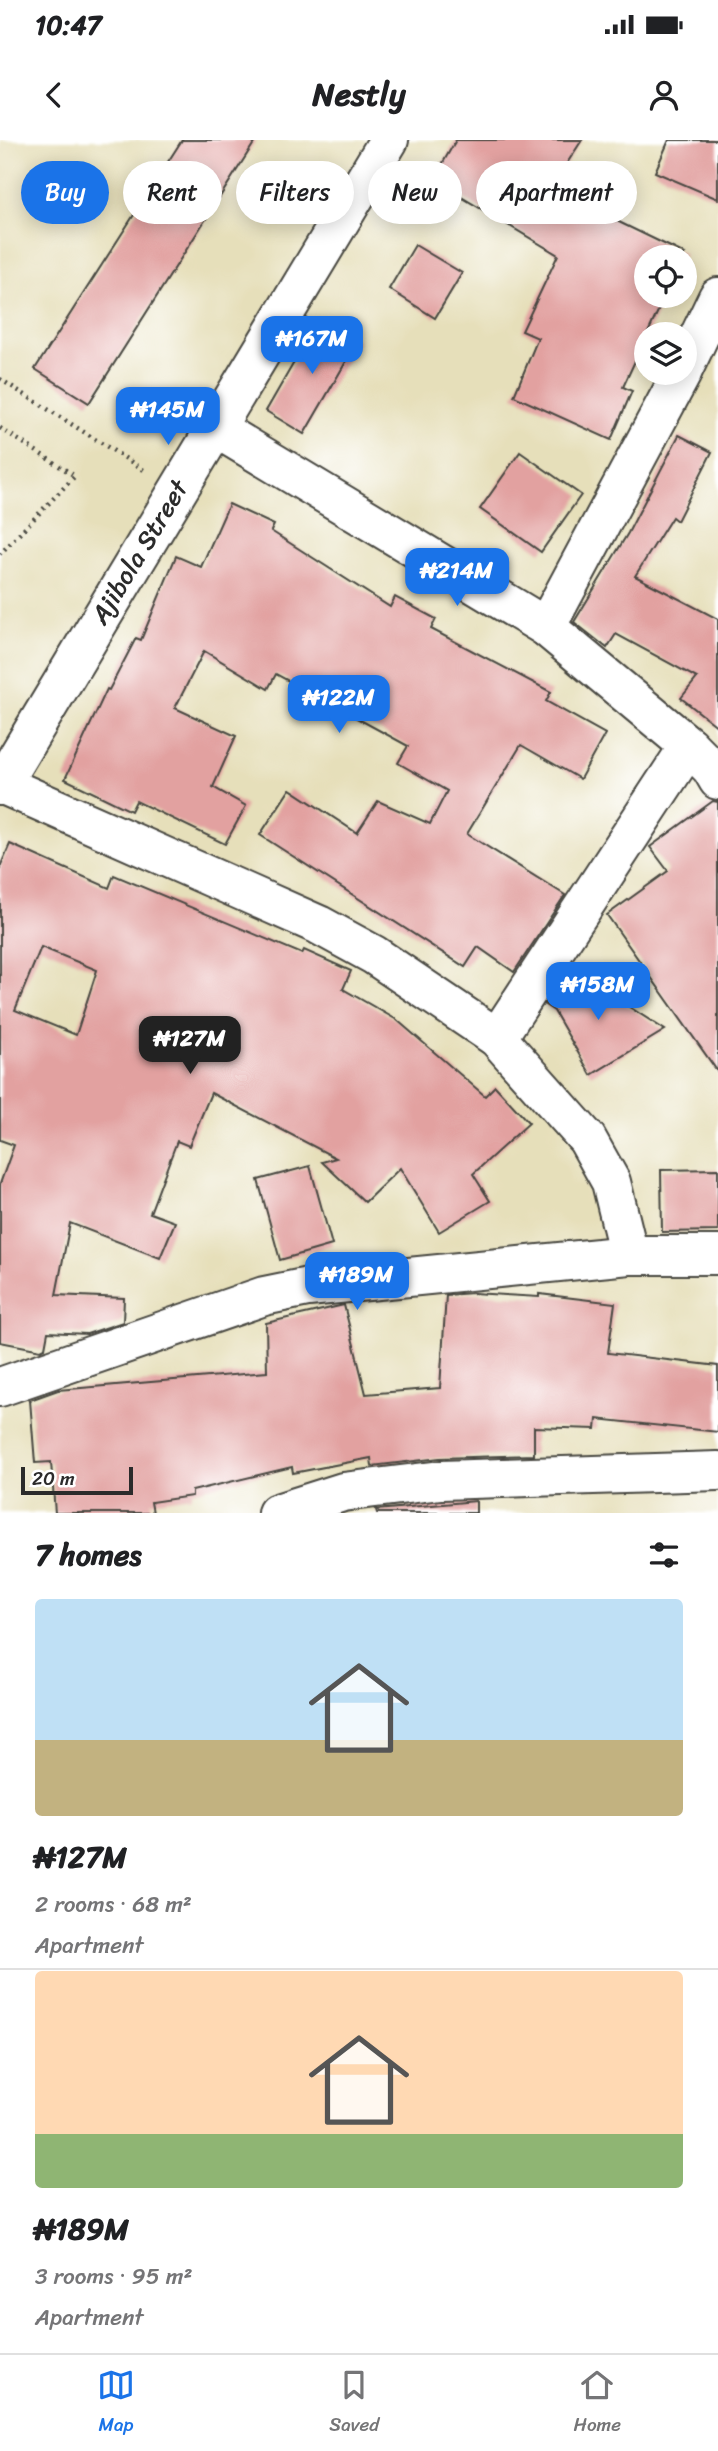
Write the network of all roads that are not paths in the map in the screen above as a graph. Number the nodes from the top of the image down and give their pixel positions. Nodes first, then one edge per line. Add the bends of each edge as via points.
1 (389, 140) edge
2 (718, 296) edge
3 (697, 356) edge
4 (683, 385) edge
5 (214, 427) junction
6 (546, 627) junction
7 (689, 746) junction
8 (718, 780) edge
9 (1, 785) edge
10 (497, 1038) junction
11 (629, 1255) junction
12 (718, 1255) edge
13 (0, 1387) edge
14 (718, 1471) edge
15 (277, 1513) edge

1 - 5 street, Ajibola Street
2 - 3 street
4 - 6 street
5 - 6 street
5 - 9 street, Ajibola Street
6 - 7 street
7 - 8 street
7 - 10 street
9 - 10 street via 319,925
10 - 11 street via 587,1139 611,1182
11 - 12 street
11 - 13 street via 308,1287 264,1296
14 - 15 street via 441,1480 343,1492

